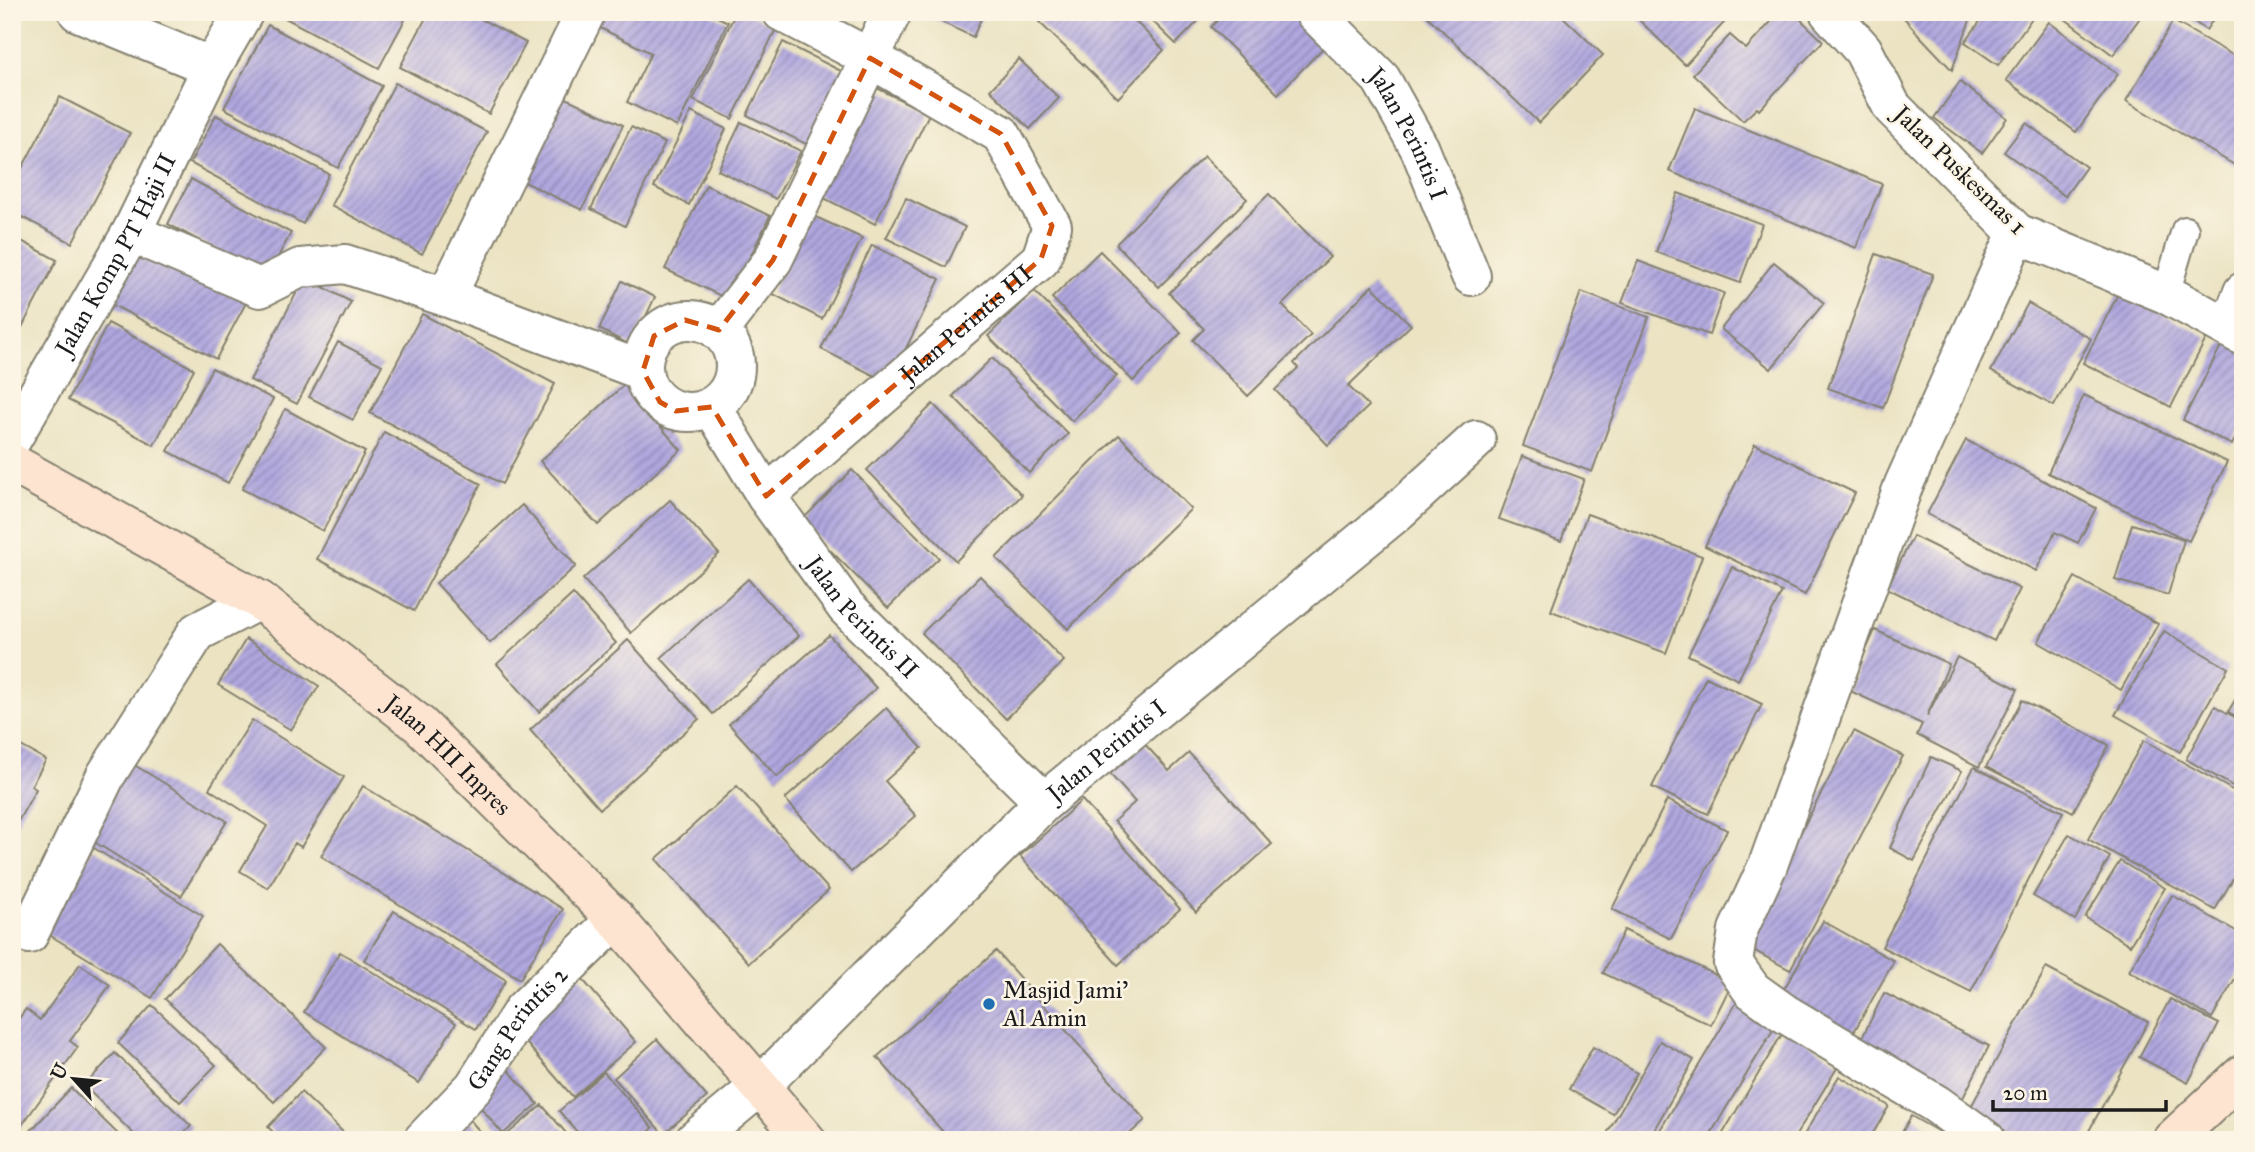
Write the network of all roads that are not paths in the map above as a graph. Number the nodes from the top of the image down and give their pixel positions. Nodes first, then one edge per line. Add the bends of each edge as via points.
1 (78, 12) edge
2 (244, 12) edge
3 (586, 12) edge
4 (782, 12) edge
5 (892, 12) edge
6 (1314, 12) edge
7 (1829, 12) edge
8 (870, 58) junction
9 (212, 67) junction
10 (2185, 230) dead end
11 (131, 233) junction
12 (2017, 233) junction
13 (1471, 276) dead end
14 (2243, 292) edge
15 (2166, 294) junction
16 (446, 297) junction
17 (719, 330) junction
18 (2236, 332) edge
19 (643, 371) junction
20 (712, 407) junction
21 (12, 439) edge
22 (1476, 440) dead end
23 (12, 463) edge
24 (766, 496) junction
25 (259, 600) junction
26 (1044, 802) junction
27 (616, 919) junction
28 (29, 934) dead end
29 (2243, 1074) edge
30 (759, 1087) junction
31 (423, 1140) edge
32 (695, 1140) edge
33 (806, 1140) edge
34 (1986, 1140) edge
35 (2172, 1140) edge

1 - 9 street
2 - 9 street, Jalan Komp PT Haji II
3 - 16 street
4 - 8 street, Jalan Perintis III
5 - 8 street
6 - 13 street, Jalan Perintis I via 1381,79 1420,149
7 - 12 street, Jalan Puskesmas 1 via 1863,50 1892,107
8 - 17 street via 773,260
8 - 24 street, Jalan Perintis III via 1001,134 1052,226 1041,259
9 - 11 street, Jalan Komp PT Haji II
10 - 15 lane
11 - 16 street via 260,288 300,268 345,264
11 - 21 street, Jalan Komp PT Haji II
12 - 15 street, Jalan Puskesmas 1
12 - 34 street via 1904,484 1768,865 1738,930 1733,963 1752,990 1784,1013 1936,1104
14 - 18 street
15 - 18 street, Jalan Puskesmas 1
16 - 19 street
17 - 19 street via 702,321 667,325 645,353
17 - 20 street via 730,343 734,378 726,395
19 - 20 street via 660,402 676,411
20 - 24 street, Jalan Perintis II
22 - 26 street, Jalan Perintis I via 1396,512
23 - 25 street, Jalan HII Inpres
24 - 26 street, Jalan Perintis II via 846,607
25 - 27 street, Jalan HII Inpres via 420,725
25 - 28 street via 197,632 106,775
26 - 30 street, Jalan Perintis I
27 - 30 street, Jalan HII Inpres
27 - 31 street, Gang Perintis 2 via 523,1010 474,1087
29 - 35 street
30 - 32 street, Jalan Perintis I
30 - 33 street, Jalan HII Inpres

